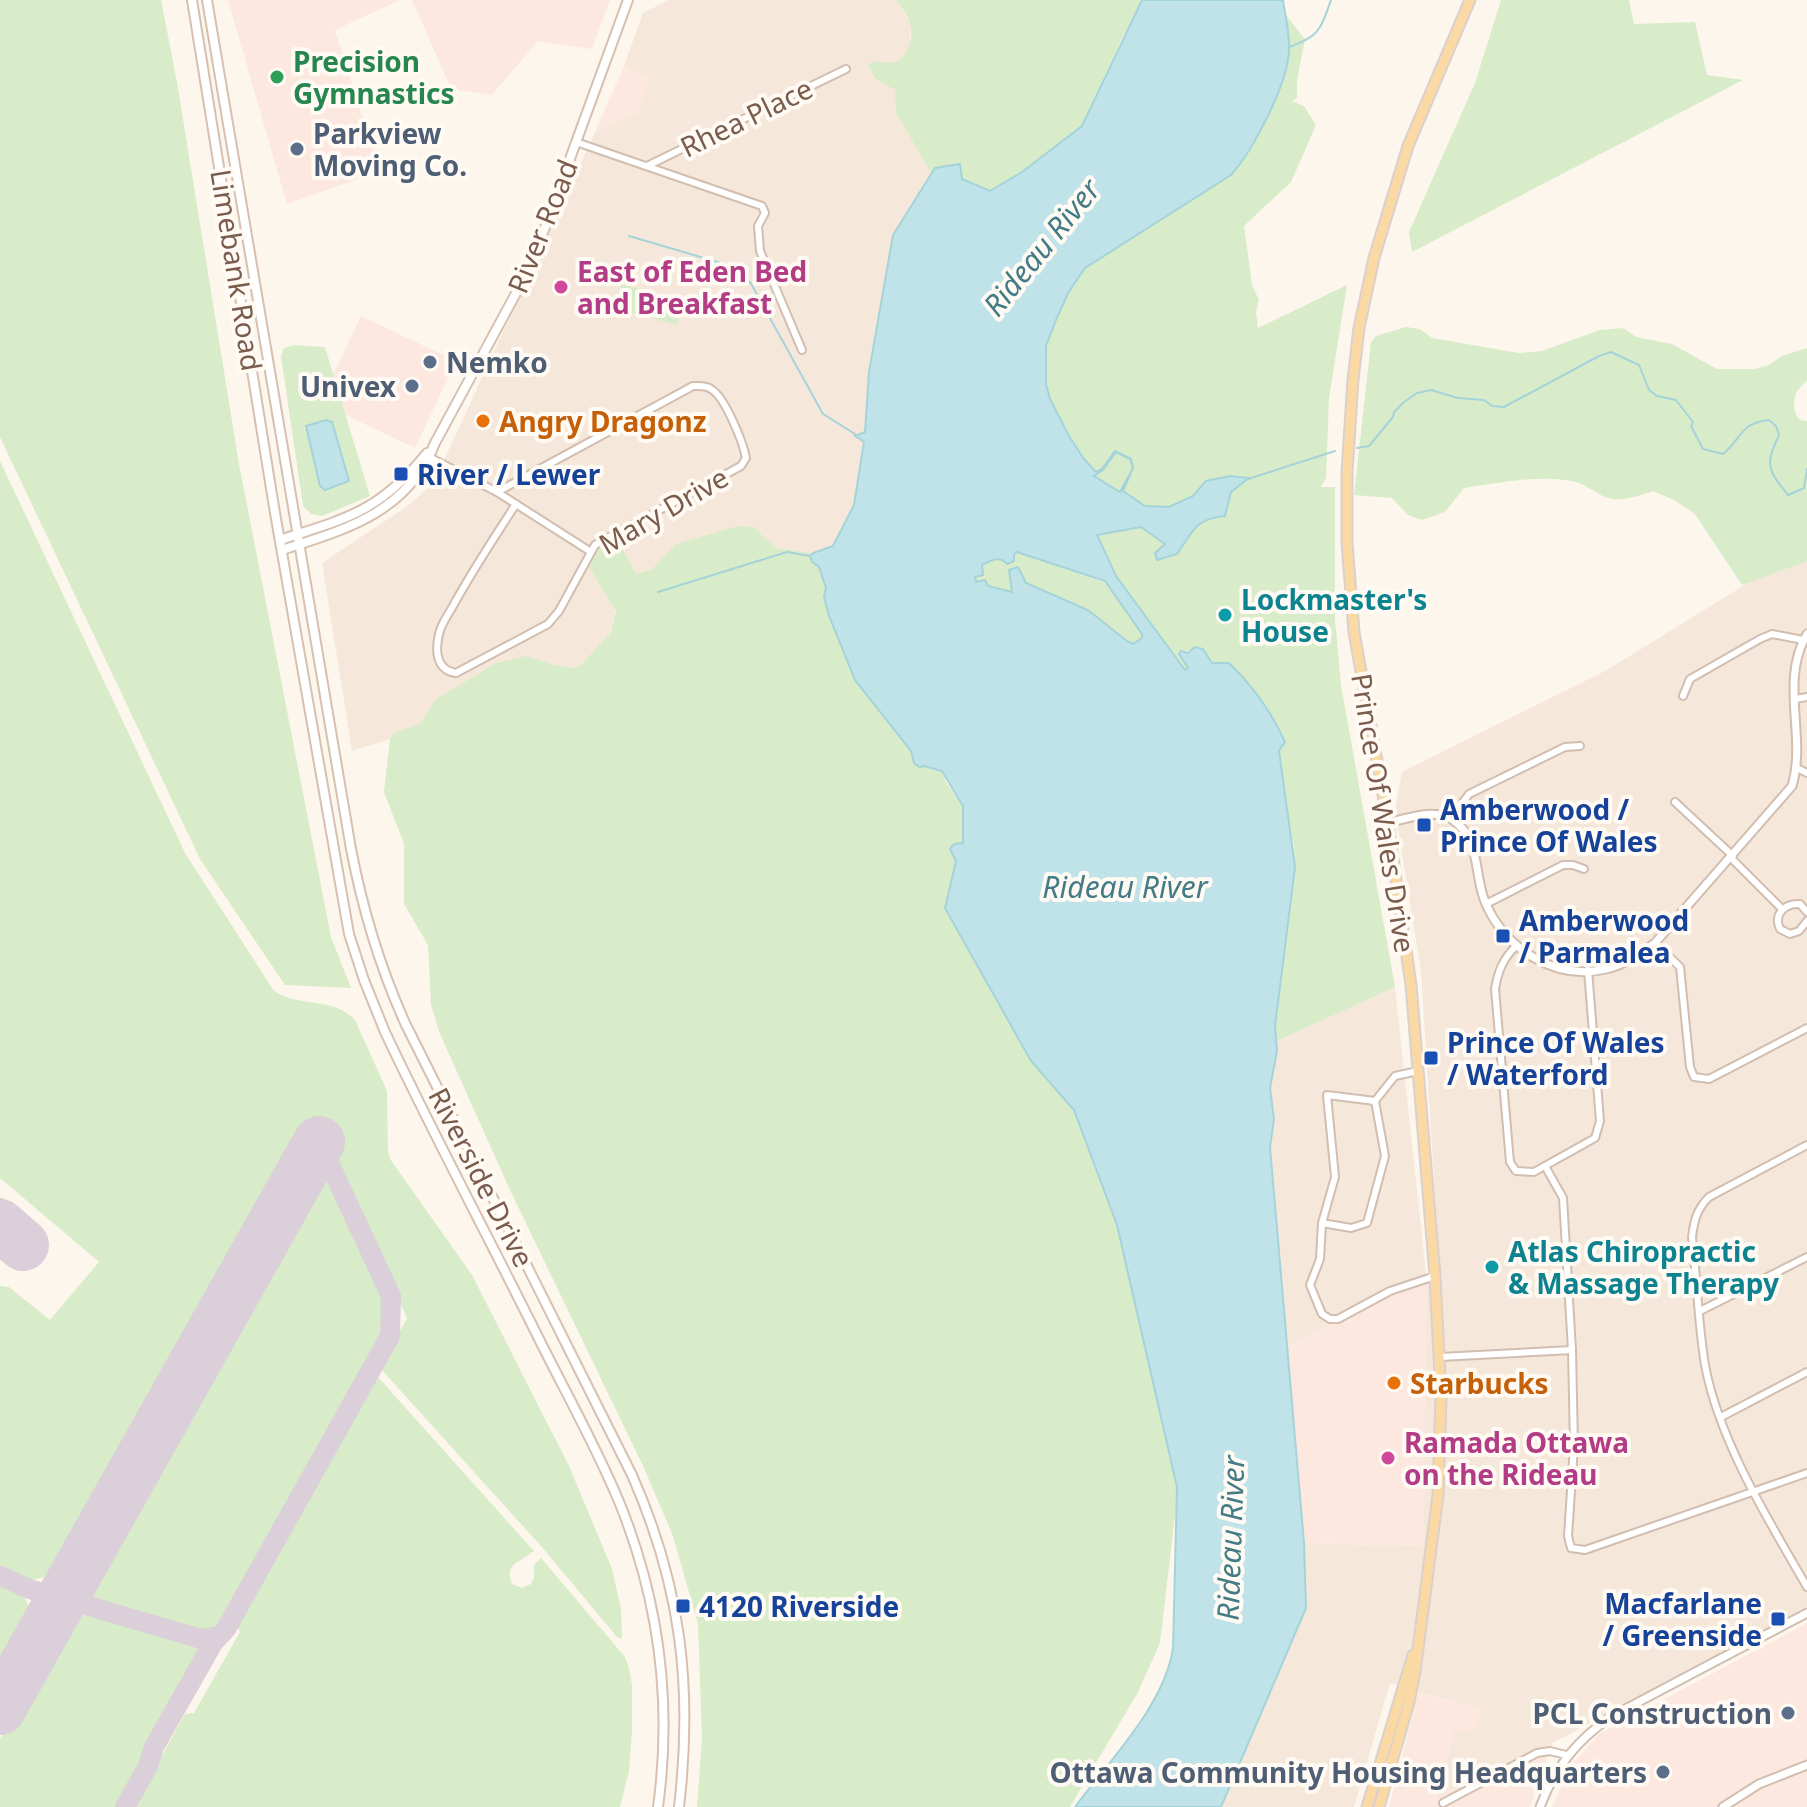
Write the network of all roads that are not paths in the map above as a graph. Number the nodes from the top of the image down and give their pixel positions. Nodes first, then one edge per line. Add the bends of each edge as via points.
1 (192, 0) edge
2 (207, 0) edge
3 (628, 0) edge
4 (1470, 0) edge
5 (846, 69) dead end
6 (576, 142) junction
7 (647, 166) junction
8 (802, 350) dead end
9 (427, 456) junction
10 (497, 492) junction
11 (516, 504) junction
12 (299, 539) junction
13 (281, 545) junction
14 (591, 552) junction
15 (1805, 637) edge
16 (1683, 696) dead end
17 (1807, 697) edge
18 (1796, 699) junction
19 (1580, 746) dead end
20 (1803, 771) edge
21 (1675, 802) dead end
22 (1451, 819) junction
23 (1388, 823) junction
24 (1732, 857) junction
25 (1584, 869) dead end
26 (1486, 904) junction
27 (1782, 909) junction
28 (1807, 912) edge
29 (1807, 921) edge
30 (1655, 943) junction
31 (1516, 946) junction
32 (1588, 970) junction
33 (1807, 1028) edge
34 (1418, 1071) junction
35 (1375, 1101) junction
36 (1807, 1145) edge
37 (1545, 1166) junction
38 (1322, 1223) junction
39 (1807, 1257) edge
40 (1435, 1276) junction
41 (1700, 1311) junction
42 (1572, 1350) junction
43 (1440, 1357) junction
44 (1807, 1372) edge
45 (1721, 1417) junction
46 (1807, 1473) edge
47 (1754, 1493) junction
48 (1807, 1587) edge
49 (1807, 1613) edge
50 (1418, 1644) junction
51 (1566, 1755) junction
52 (1807, 1765) edge
53 (1443, 1803) dead end
54 (658, 1807) edge
55 (679, 1807) edge
56 (1367, 1807) edge
57 (1379, 1807) edge
58 (1540, 1807) edge
59 (1723, 1807) edge

1 - 13 main road, Limebank Road
2 - 12 main road, Limebank Road
3 - 6 main road, River Road
4 - 23 main road, Prince Of Wales Drive via 1394,186 1359,328 1353,380 1347,472 1349,575
5 - 7 street, Rhea Place
6 - 7 street
6 - 9 main road, River Road via 515,295
7 - 8 street via 762,206 760,251
9 - 10 street
9 - 12 main road, River Road via 417,478 389,505 364,520
10 - 11 street
10 - 14 street, Mary Drive via 684,390 710,388 742,441 745,461 604,538
11 - 14 street
11 - 14 street, Mary Drive via 439,632 441,668 456,673 548,624
12 - 13 main road, River Road
12 - 55 main road, Riverside Drive via 351,849 378,958 418,1049 632,1475 661,1554 686,1691
13 - 54 main road, Riverside Drive via 342,899 364,980 398,1060 610,1482 640,1561 662,1679
15 - 16 street via 1772,634 1760,639 1690,679
15 - 18 street via 1796,659
17 - 18 street
18 - 20 street
19 - 22 street via 1565,747 1469,794
20 - 24 street
21 - 24 street
22 - 23 street via 1422,815
22 - 26 street via 1473,846
23 - 34 main road, Prince Of Wales Drive
24 - 27 street
24 - 30 street
25 - 26 street via 1563,865
26 - 31 street
27 - 28 street via 1800,904
27 - 29 street via 1777,920 1783,932 1799,931
30 - 32 street via 1605,969
30 - 33 street via 1680,967 1694,1077 1709,1079
31 - 32 street via 1552,966
31 - 37 street via 1498,972 1495,989 1510,1162 1516,1171 1534,1172
32 - 37 street via 1600,1121 1595,1138
34 - 35 street via 1395,1076
34 - 40 main road, Prince Of Wales Drive
35 - 38 street via 1385,1156 1368,1220 1355,1228
35 - 38 street via 1327,1095 1335,1177
36 - 41 street via 1699,1207 1692,1237
37 - 42 street via 1563,1198
38 - 40 street via 1321,1252 1310,1285 1325,1318 1346,1316 1390,1291
39 - 41 street
40 - 43 main road, Prince Of Wales Drive
41 - 45 street via 1705,1366
42 - 43 street
42 - 47 street via 1571,1548 1585,1550
43 - 50 main road, Prince Of Wales Drive via 1439,1483
44 - 45 street
45 - 47 street
46 - 47 street
47 - 48 street
49 - 51 street via 1612,1716
50 - 56 main road, Prince Of Wales Drive
50 - 57 main road, Prince Of Wales Drive via 1409,1702
51 - 53 street via 1537,1753
51 - 58 street
52 - 59 street via 1759,1784

